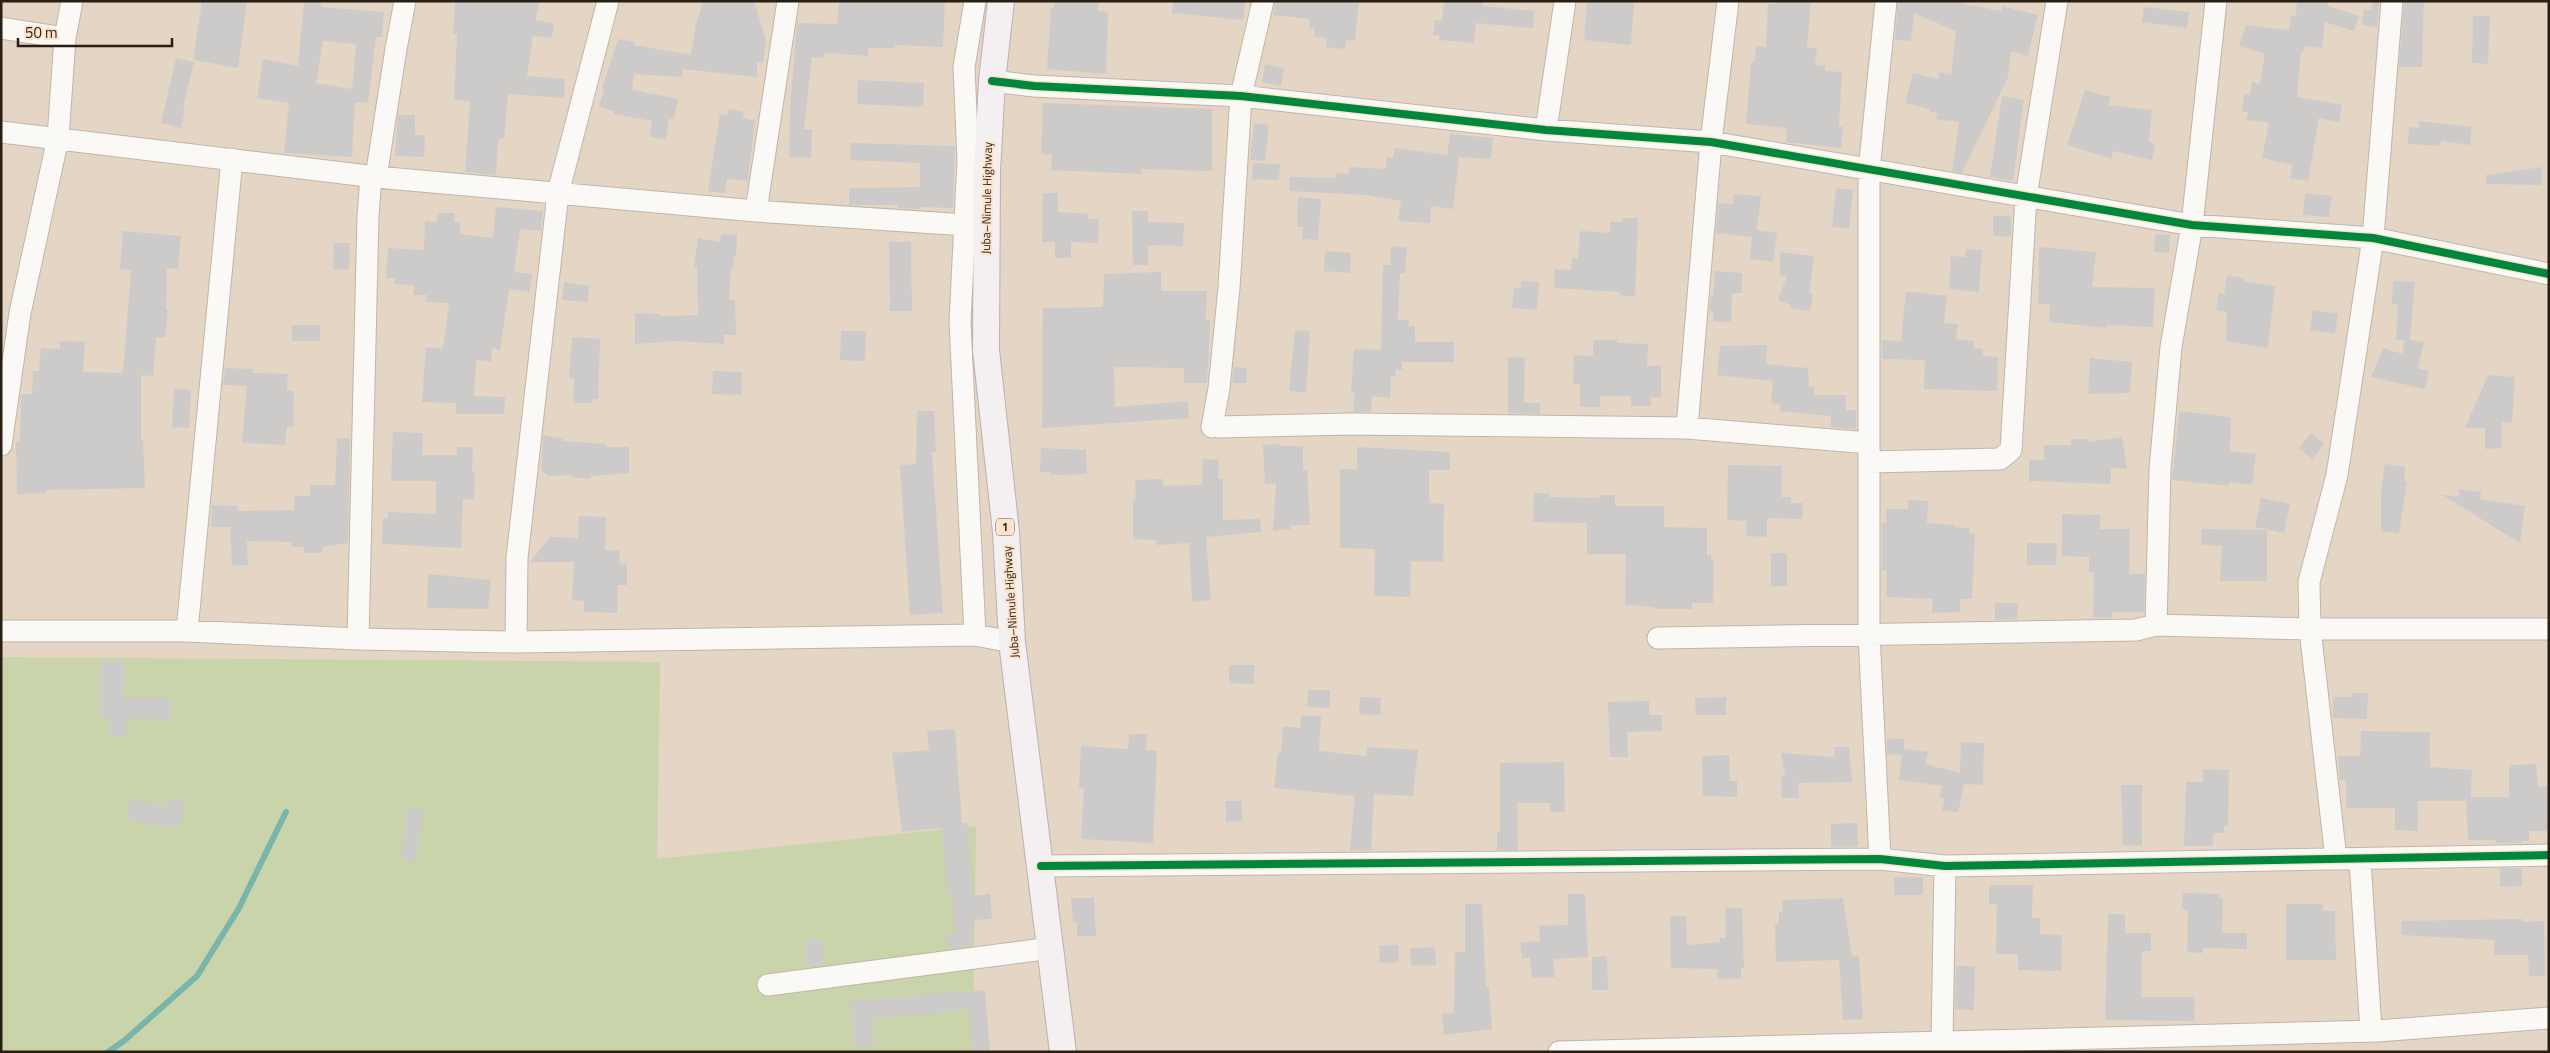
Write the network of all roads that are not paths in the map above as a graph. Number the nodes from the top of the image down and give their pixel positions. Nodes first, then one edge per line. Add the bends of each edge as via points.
1 (72, 1) edge
2 (405, 1) edge
3 (608, 1) edge
4 (788, 1) edge
5 (975, 1) edge
6 (1001, 1) edge
7 (1263, 1) edge
8 (1565, 1) edge
9 (1728, 1) edge
10 (1886, 1) edge
11 (2057, 1) edge
12 (2216, 1) edge
13 (2392, 1) edge
14 (1, 28) edge
15 (65, 38) junction
16 (992, 81) junction
17 (1241, 96) junction
18 (1546, 130) junction
19 (1, 132) edge
20 (58, 138) junction
21 (1711, 142) junction
22 (232, 159) junction
23 (1869, 171) junction
24 (374, 177) junction
25 (558, 194) junction
26 (2026, 197) junction
27 (756, 211) junction
28 (966, 225) junction
29 (2192, 225) junction
30 (2373, 238) junction
31 (2549, 274) edge
32 (10, 313) edge
33 (1687, 428) junction
34 (1, 445) edge
35 (1869, 452) junction
36 (2156, 625) junction
37 (2310, 629) junction
38 (2549, 629) edge
39 (1, 631) edge
40 (187, 631) junction
41 (1869, 634) junction
42 (975, 635) junction
43 (358, 638) junction
44 (1658, 638) dead end
45 (516, 642) junction
46 (1012, 642) junction
47 (2549, 855) edge
48 (1880, 859) junction
49 (2336, 859) junction
50 (2360, 860) junction
51 (1040, 866) junction
52 (1945, 866) junction
53 (1051, 948) junction
54 (768, 985) dead end
55 (2549, 1018) edge
56 (2371, 1031) junction
57 (1942, 1043) junction
58 (2002, 1046) edge
59 (1063, 1052) edge
60 (1559, 1052) edge

1 - 15 street
2 - 24 street
3 - 25 street
4 - 27 street
5 - 28 street via 964,67 968,160
6 - 16 main road, Juba–Nimule Highway / 1
7 - 17 street
8 - 18 street
9 - 21 street
10 - 23 street
11 - 26 street
12 - 29 street
13 - 30 street
14 - 15 street
15 - 20 street
16 - 17 street
16 - 46 main road, Juba–Nimule Highway / 1 via 987,181 986,350 1006,532
17 - 18 street
17 - 33 street via 1229,288 1215,427 1351,424
18 - 21 street
19 - 20 street
20 - 22 street
20 - 32 street
21 - 23 street
21 - 33 street
22 - 24 street
22 - 40 street
23 - 26 street
23 - 35 street
24 - 25 street
24 - 43 street via 368,216
25 - 27 street
25 - 45 street via 517,558
26 - 29 street
26 - 35 street via 2011,450 2000,459
27 - 28 street
28 - 42 street via 960,322
29 - 30 street
29 - 36 street via 2170,366 2160,469
30 - 31 street
30 - 37 street via 2337,475 2309,582
32 - 34 street
33 - 35 street
35 - 41 street
36 - 37 street
36 - 41 street via 2136,630
37 - 38 street
37 - 49 street
39 - 40 street
40 - 43 street
41 - 44 street
41 - 48 street
42 - 45 street
42 - 46 street
43 - 45 street
46 - 51 main road, Juba–Nimule Highway / 1
47 - 50 street
48 - 51 street
48 - 52 street
49 - 50 street
49 - 52 street
50 - 56 street
51 - 53 main road, Juba–Nimule Highway / 1
52 - 57 street
53 - 54 street
53 - 59 main road, Juba–Nimule Highway / 1
55 - 56 street
56 - 58 street
57 - 58 street
57 - 60 street

